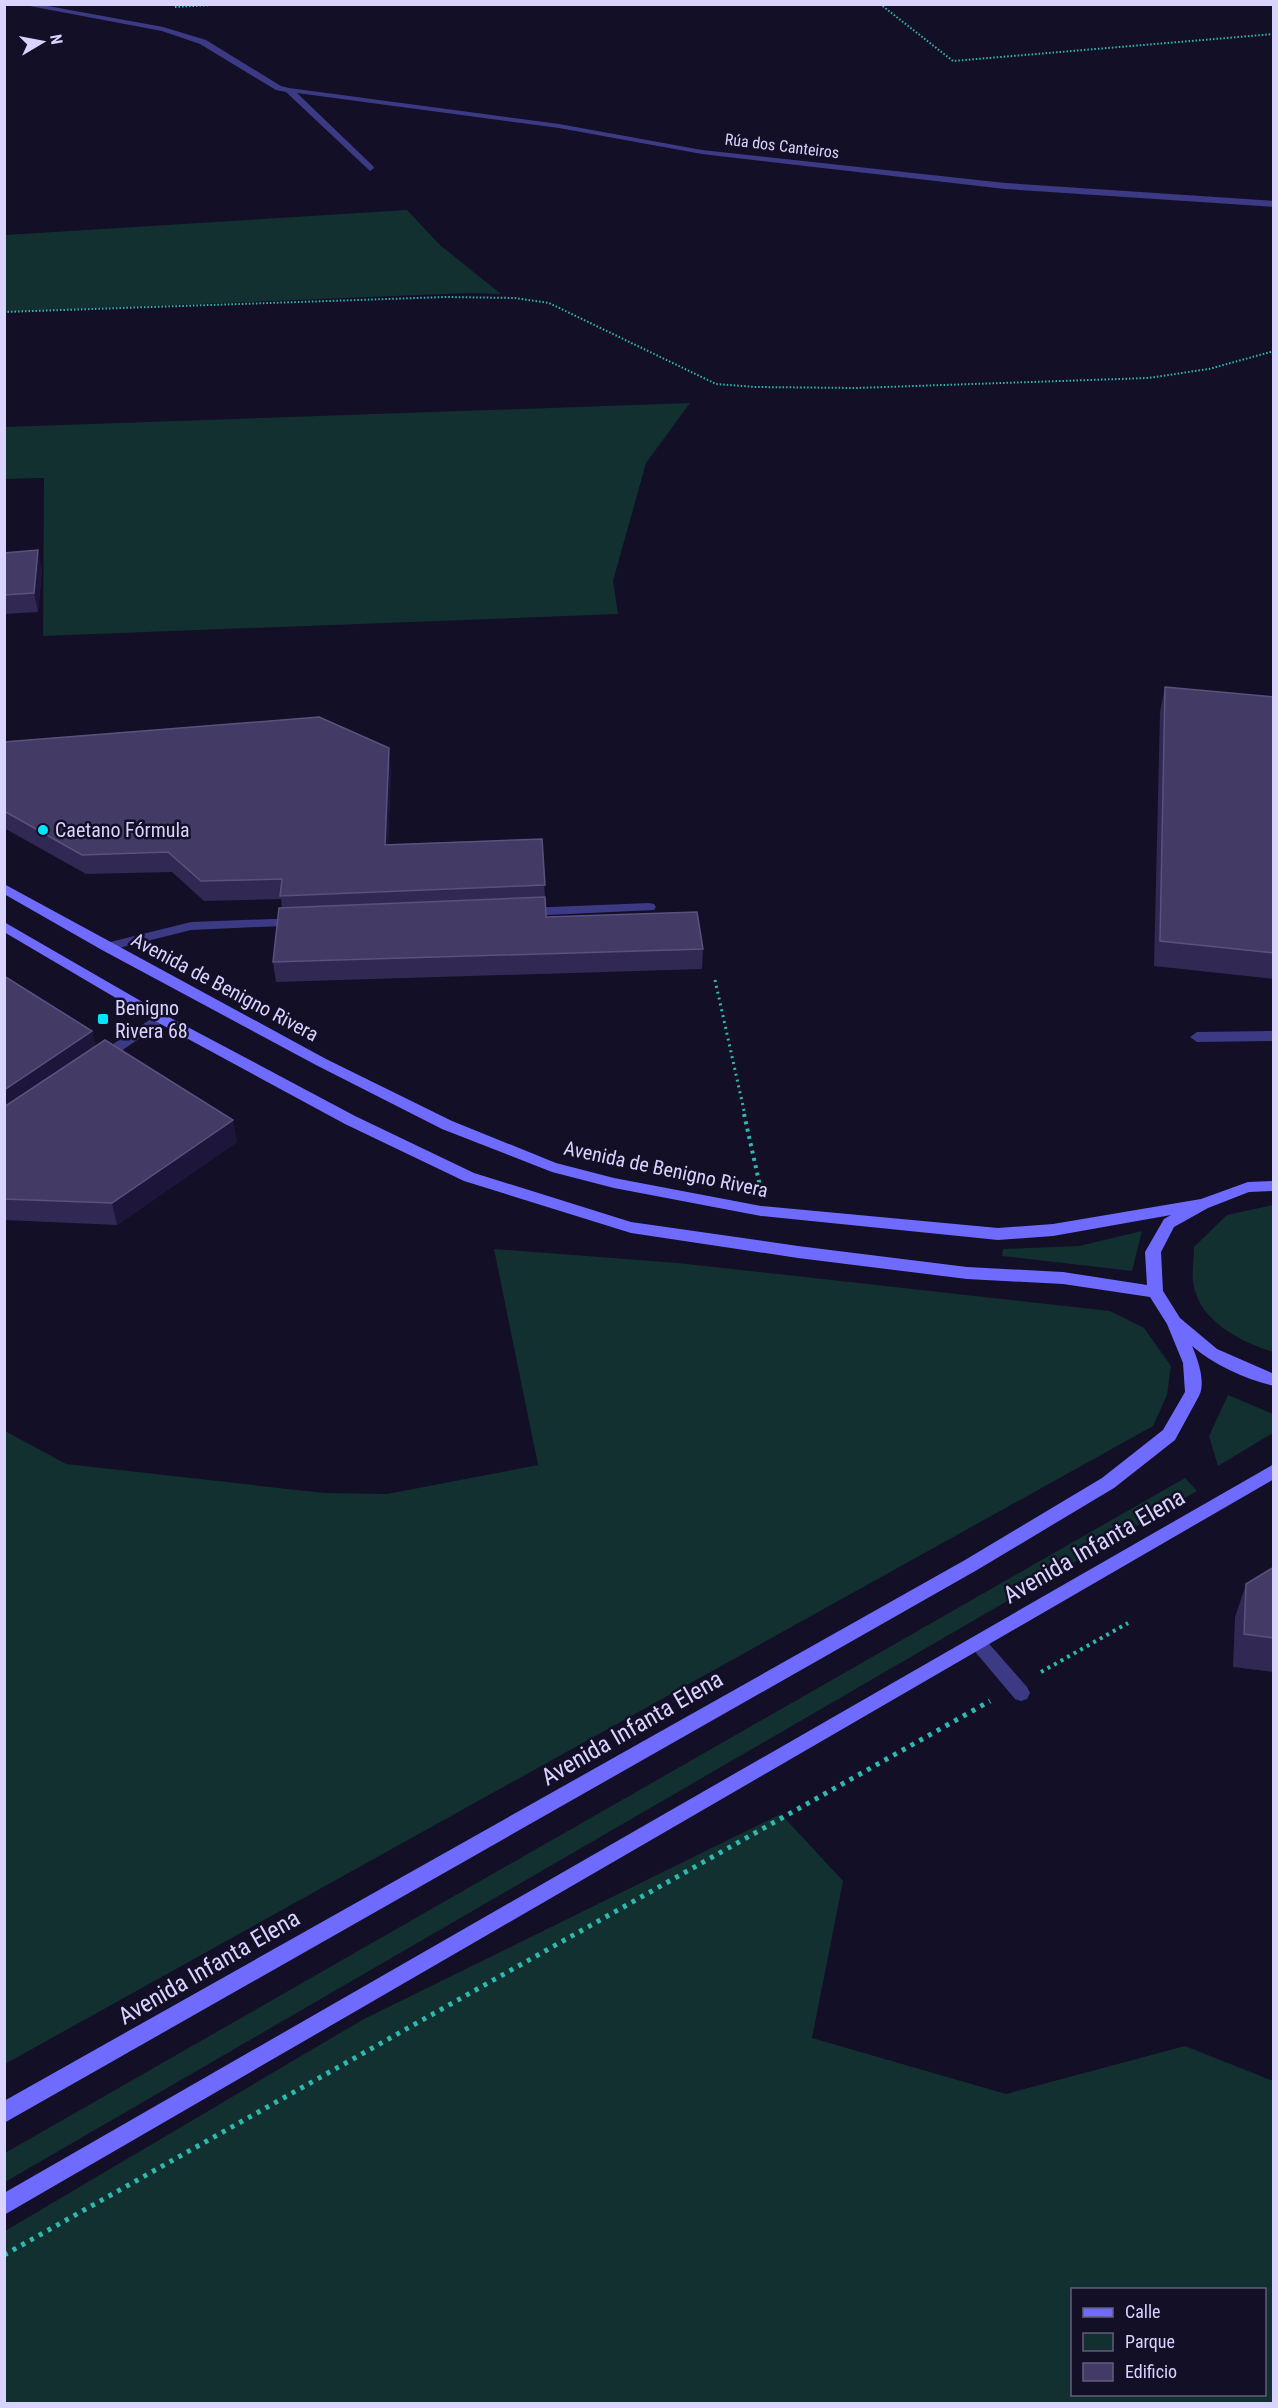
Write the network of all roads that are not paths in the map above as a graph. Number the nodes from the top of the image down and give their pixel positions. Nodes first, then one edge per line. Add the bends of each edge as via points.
1 (22, 4) edge
2 (290, 90) junction
3 (370, 168) dead end
4 (1274, 204) edge
5 (4, 888) edge
6 (649, 907) dead end
7 (508, 913) edge
8 (308, 921) edge
9 (4, 926) edge
10 (106, 947) junction
11 (160, 1018) junction
12 (1274, 1036) edge
13 (1197, 1037) dead end
14 (92, 1065) edge
15 (1274, 1186) edge
16 (1203, 1204) junction
17 (1155, 1292) junction
18 (1174, 1322) junction
19 (1274, 1380) edge
20 (1274, 1471) edge
21 (978, 1642) junction
22 (1018, 1690) road end
23 (4, 2113) edge
24 (4, 2205) edge

1 - 2 street via 173,32 203,42 279,88
2 - 3 street
2 - 4 street, Rúa dos Canteiros via 559,126 702,152 1005,186
5 - 10 main road, Avenida de Benigno Rivera
6 - 7 street
8 - 10 street via 191,926
9 - 11 main road
10 - 16 main road, Avenida de Benigno Rivera via 458,1130 552,1167 614,1183 761,1211 998,1234 1053,1230
11 - 14 street
11 - 17 main road via 340,1115 469,1177 631,1227 967,1273 1063,1278
12 - 13 street
15 - 16 main road via 1248,1187
16 - 17 main road via 1169,1223 1153,1252
17 - 18 main road
18 - 19 main road via 1211,1353
18 - 23 main road, Avenida Infanta Elena via 1191,1363 1193,1392 1169,1435 1108,1483
20 - 21 main road, Avenida Infanta Elena
21 - 22 street
21 - 24 main road, Avenida Infanta Elena

